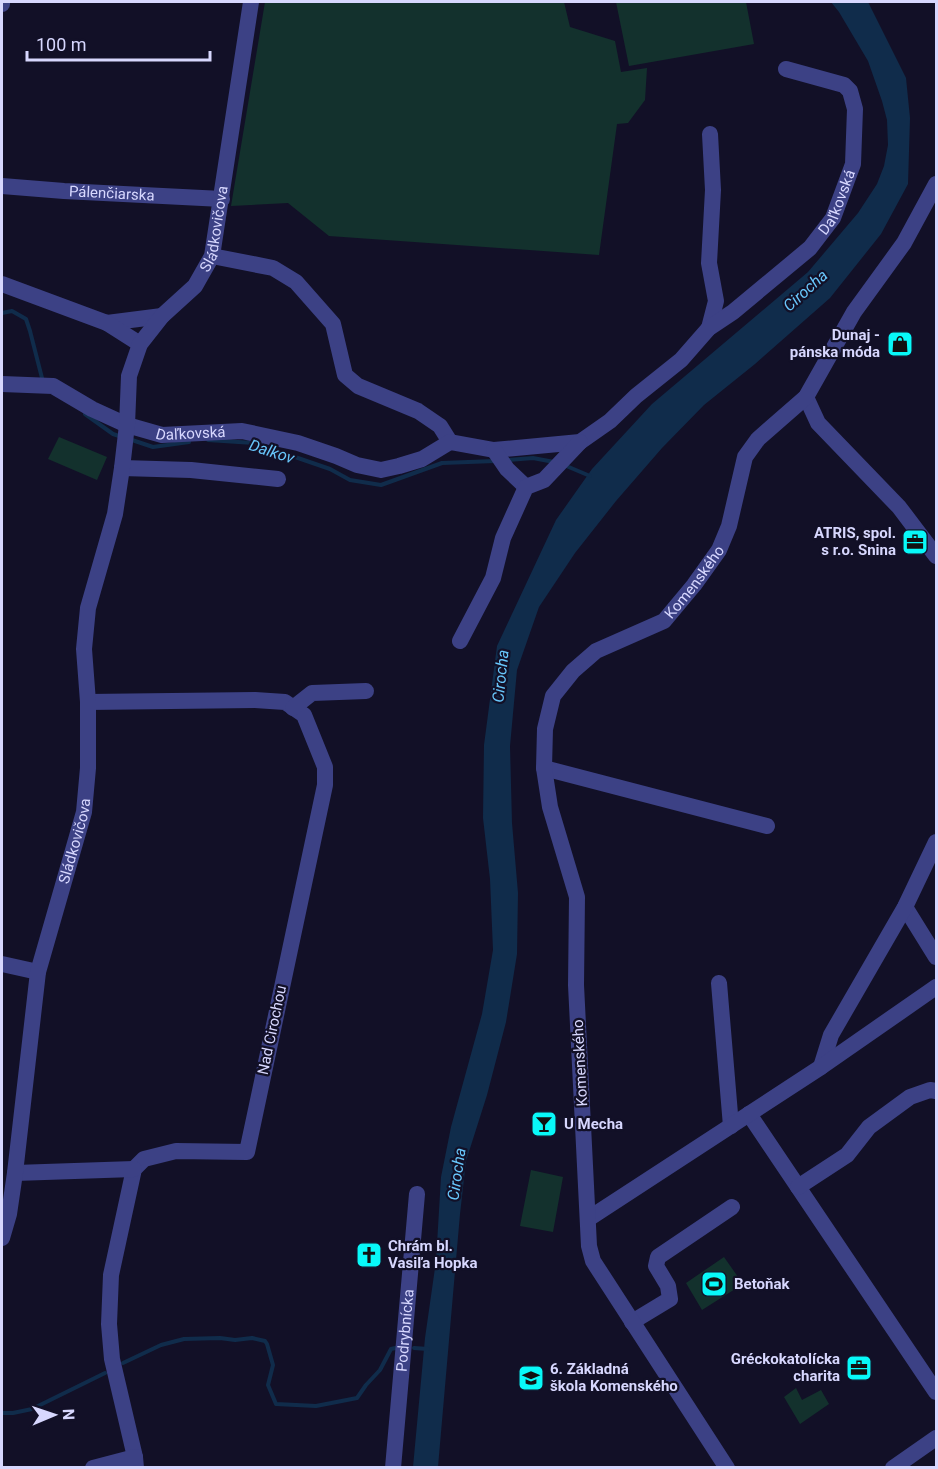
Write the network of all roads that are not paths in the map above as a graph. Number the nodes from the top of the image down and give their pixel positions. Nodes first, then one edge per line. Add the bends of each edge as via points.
1 (251, 2) edge
2 (786, 69) dead end
3 (710, 134) dead end
4 (936, 184) edge
5 (2, 186) edge
6 (222, 199) junction
7 (212, 256) junction
8 (2, 284) edge
9 (716, 301) junction
10 (733, 312) junction
11 (162, 315) junction
12 (107, 322) junction
13 (709, 328) junction
14 (140, 344) junction
15 (2, 384) edge
16 (806, 397) junction
17 (126, 433) junction
18 (450, 442) junction
19 (580, 442) junction
20 (495, 452) junction
21 (122, 468) junction
22 (278, 478) dead end
23 (526, 487) junction
24 (936, 556) edge
25 (460, 641) dead end
26 (366, 692) dead end
27 (88, 702) junction
28 (294, 708) junction
29 (544, 768) junction
30 (766, 826) dead end
31 (936, 842) edge
32 (905, 908) junction
33 (936, 957) edge
34 (2, 964) edge
35 (38, 972) junction
36 (719, 983) dead end
37 (936, 987) edge
38 (821, 1067) junction
39 (936, 1091) edge
40 (749, 1114) junction
41 (731, 1126) junction
42 (134, 1169) junction
43 (15, 1173) junction
44 (798, 1187) junction
45 (417, 1194) dead end
46 (732, 1207) dead end
47 (594, 1214) junction
48 (2, 1238) edge
49 (632, 1322) junction
50 (936, 1392) edge
51 (936, 1438) edge
52 (135, 1462) edge
53 (93, 1467) edge
54 (393, 1467) edge
55 (727, 1467) edge
56 (893, 1467) edge

1 - 6 street, Sládkovičova
2 - 10 street, Daľkovská via 844,85 850,91 855,109 853,164 833,218 810,248
3 - 9 street, Daľkovská via 713,190 709,263
4 - 16 street, Komenského via 904,243 854,312
5 - 6 street, Pálenčiarska
6 - 7 street, Sládkovičova
7 - 11 street, Sládkovičova via 195,286
7 - 18 street via 273,268 296,282 333,324 345,375 358,386 418,411 440,426
8 - 12 street
9 - 10 street
9 - 13 street, Daľkovská
10 - 13 street, Daľkovská
11 - 12 street
11 - 14 street, Sládkovičova
12 - 14 street
13 - 19 street, Daľkovská via 681,360
14 - 17 street, Sládkovičova via 129,376
15 - 17 street, Daľkovská via 53,386
16 - 24 street via 818,423 899,507
16 - 29 street, Komenského via 758,439 745,457 729,526 719,550 664,621 596,651 573,671 554,696 545,729
17 - 18 street, Daľkovská via 242,431 381,470 422,459
17 - 21 street, Sládkovičova
18 - 20 street, Daľkovská
19 - 20 street, Daľkovská
19 - 23 street via 544,480
20 - 23 street
21 - 22 street
21 - 27 street, Sládkovičova via 115,514 88,608 84,649
23 - 25 street via 503,538 493,578
26 - 28 street via 312,693
27 - 28 street via 255,700 285,702
27 - 35 street, Sládkovičova via 84,812
28 - 42 street, Nad Cirochou via 304,715 325,766 325,785 247,1152 176,1151 144,1159
29 - 30 street
29 - 47 street, Komenského via 550,807 577,897 576,985 586,1201
31 - 32 street
32 - 33 street
32 - 38 street via 831,1035
34 - 35 street
35 - 43 street, Sládkovičova
36 - 41 street
37 - 38 street
38 - 40 street
39 - 44 street via 910,1097 869,1127 847,1155
40 - 41 street
40 - 44 street
41 - 47 street
42 - 43 street
42 - 52 street via 111,1275 109,1324 112,1359
43 - 48 street, Sládkovičova
44 - 50 street
45 - 54 street, Podrybnícka
46 - 49 street via 658,1257 656,1266 668,1286 670,1299
47 - 49 street, Komenského via 589,1246 593,1262
49 - 55 street, Komenského
51 - 56 street
52 - 53 street

